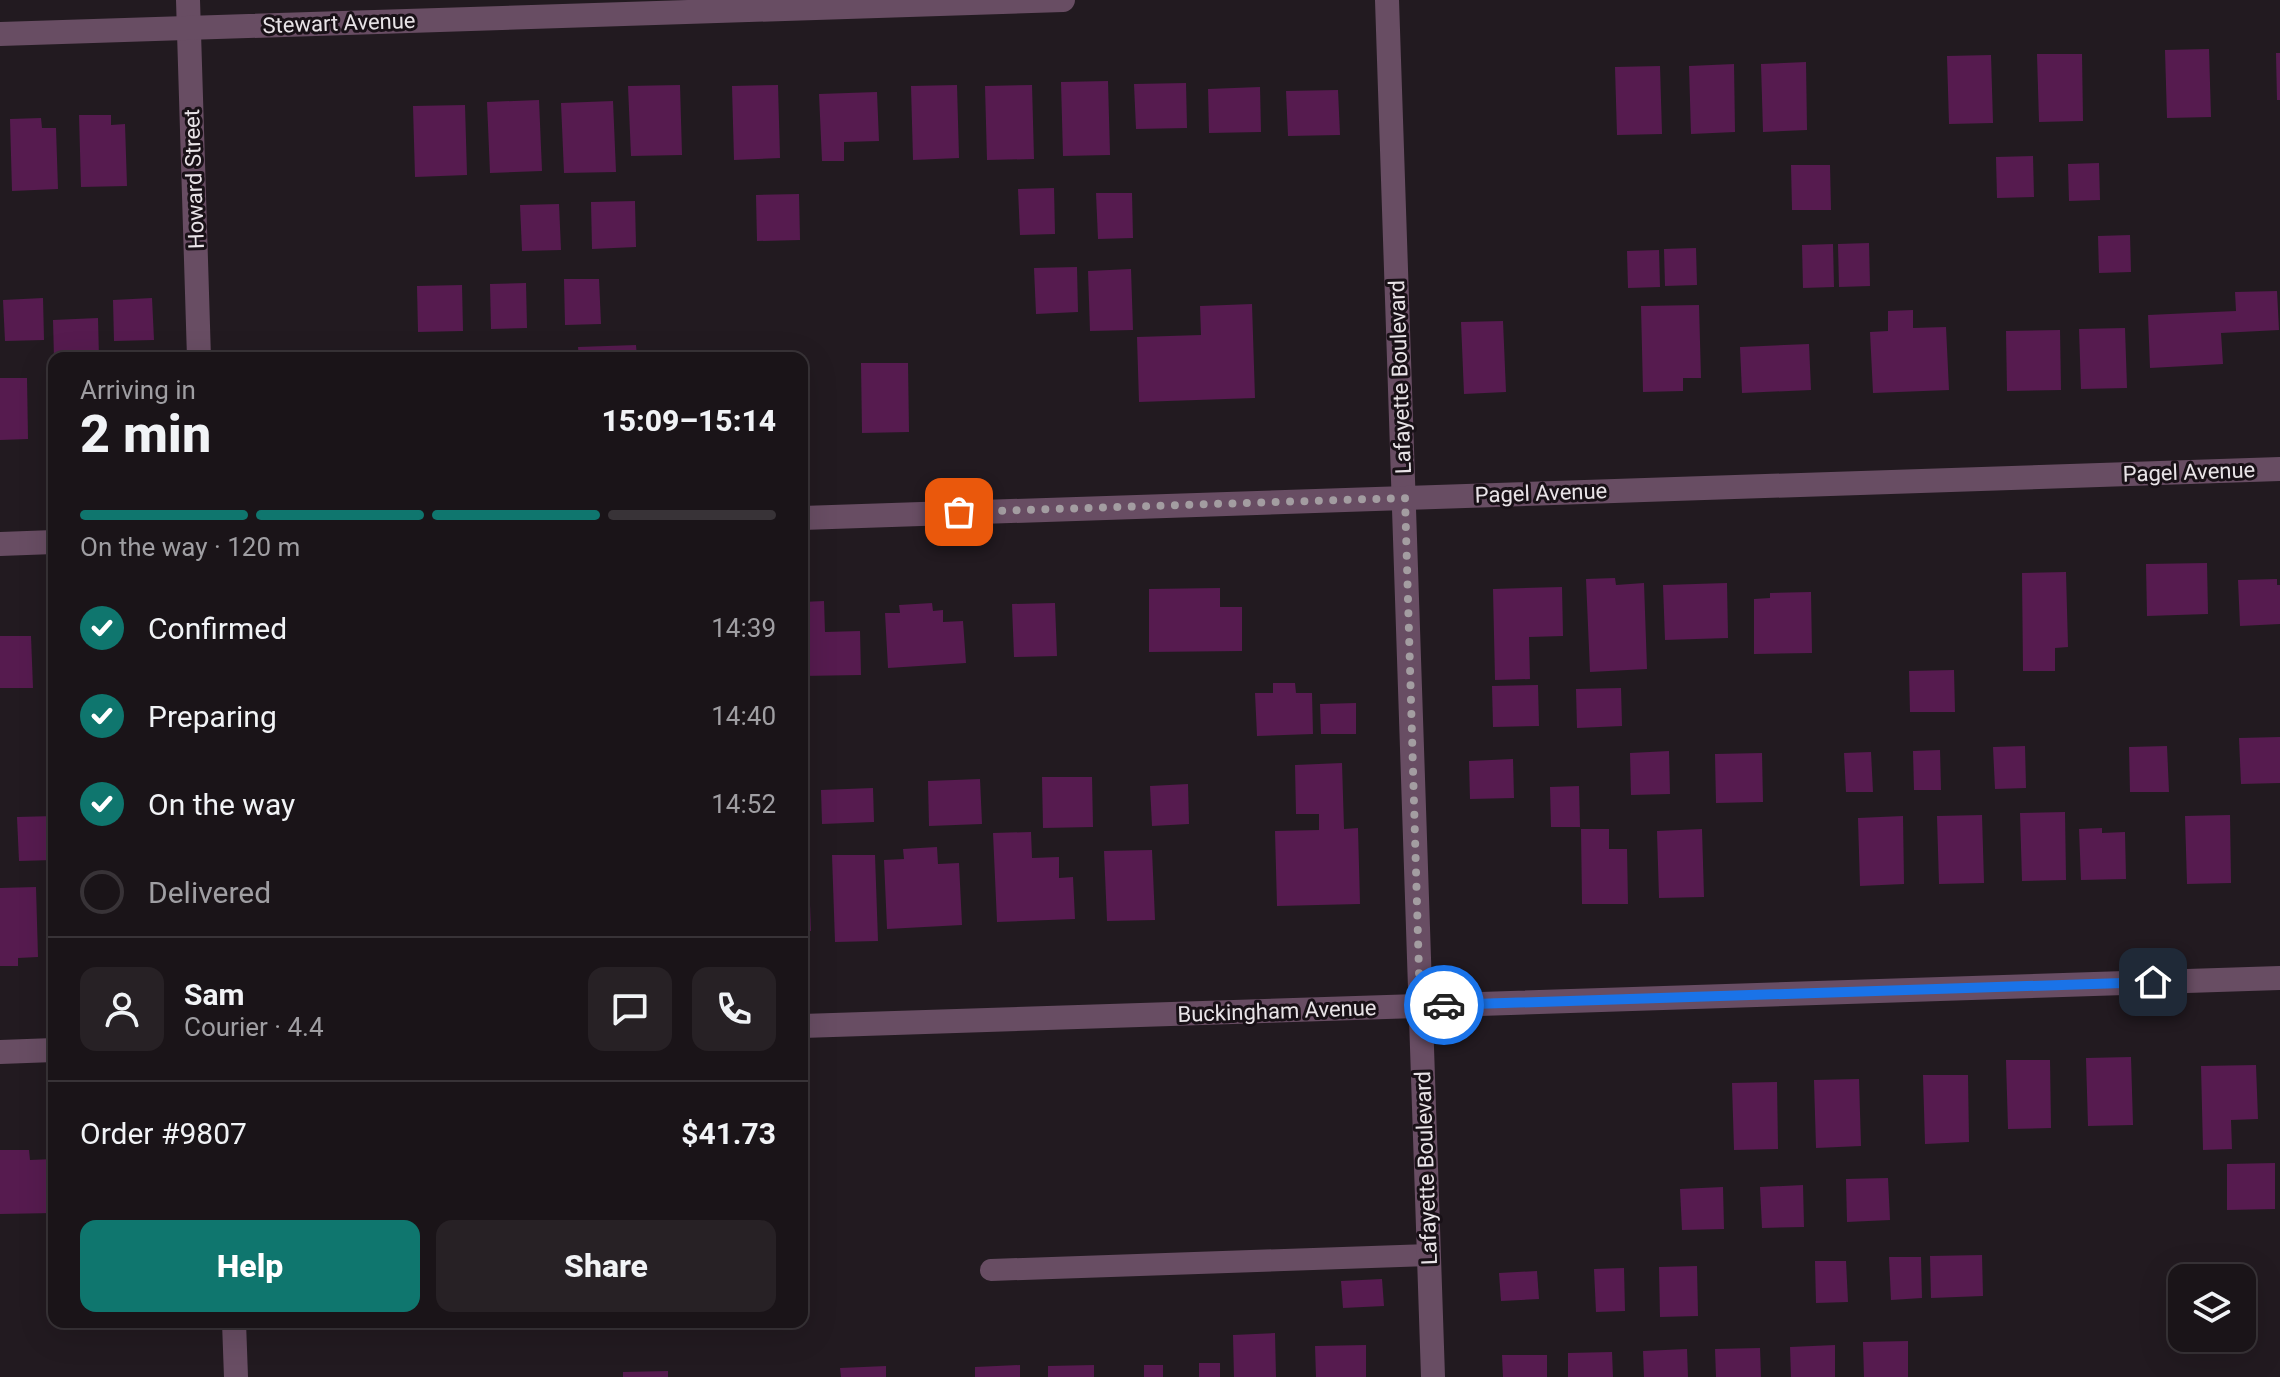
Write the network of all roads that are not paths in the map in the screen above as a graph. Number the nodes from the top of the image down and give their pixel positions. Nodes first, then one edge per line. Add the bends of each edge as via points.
1 (188, 0) edge
2 (1063, 0) edge
3 (1387, 0) edge
4 (189, 27) junction
5 (0, 34) edge
6 (199, 352) edge
7 (2280, 469) edge
8 (1405, 498) junction
9 (808, 518) edge
10 (48, 542) edge
11 (0, 544) edge
12 (2280, 978) edge
13 (1420, 1006) junction
14 (808, 1026) edge
15 (48, 1050) edge
16 (0, 1052) edge
17 (1429, 1255) junction
18 (991, 1270) dead end
19 (234, 1328) edge
20 (236, 1377) edge
21 (1433, 1377) edge

1 - 4 street, Howard Street
2 - 4 street, Stewart Avenue
3 - 8 street, Lafayette Boulevard
4 - 5 street, Stewart Avenue
4 - 6 street, Howard Street
7 - 8 street, Pagel Avenue
8 - 9 street, Pagel Avenue
8 - 13 street, Lafayette Boulevard
10 - 11 street
12 - 13 street, Buckingham Avenue
13 - 14 street, Buckingham Avenue
13 - 17 street, Lafayette Boulevard
15 - 16 street
17 - 18 lane
17 - 21 street, Lafayette Boulevard
19 - 20 street

